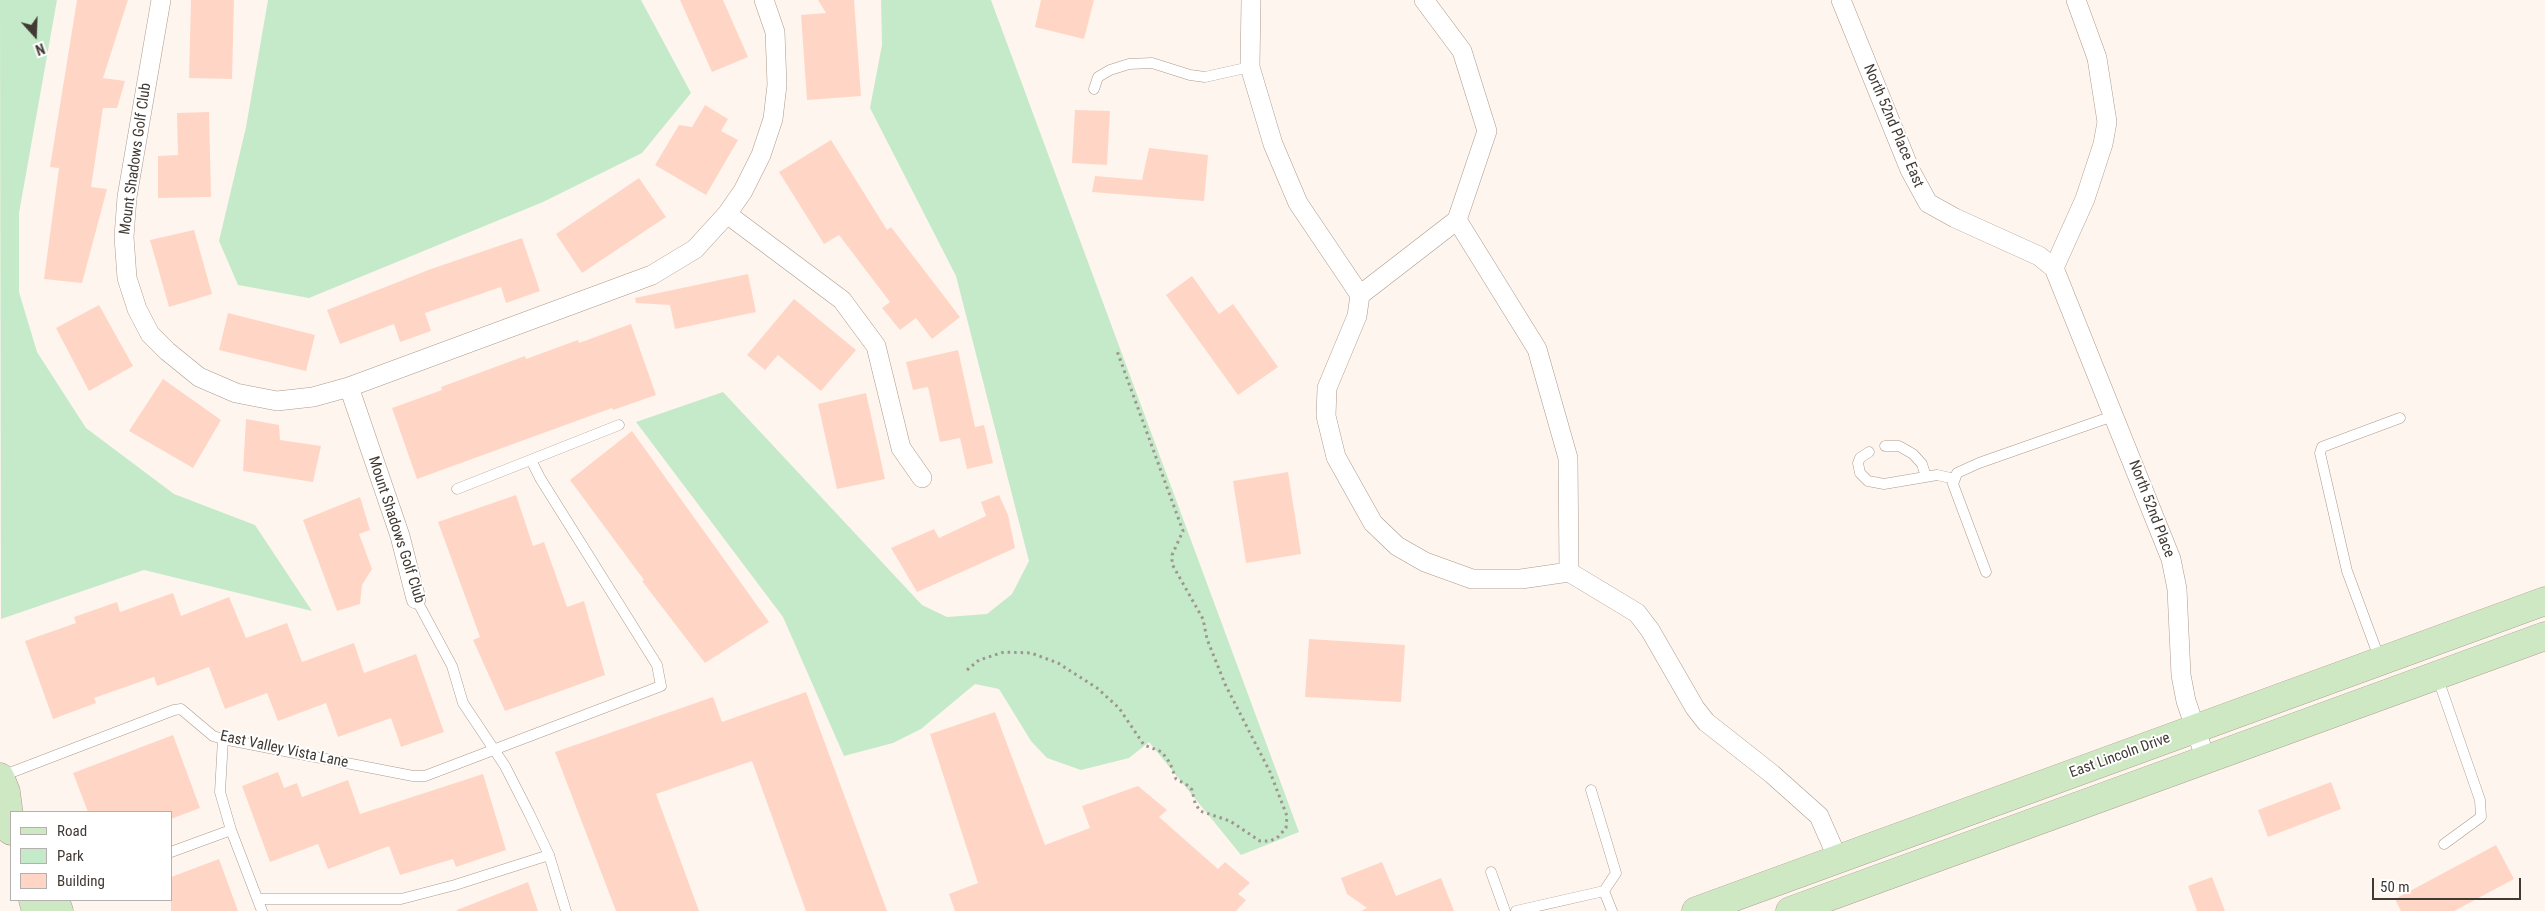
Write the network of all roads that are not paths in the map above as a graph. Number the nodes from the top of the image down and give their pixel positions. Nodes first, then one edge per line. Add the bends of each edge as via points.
1 (161, 0) edge
2 (764, 0) edge
3 (1251, 0) edge
4 (1424, 0) edge
5 (1841, 0) edge
6 (2076, 0) edge
7 (1250, 67) junction
8 (1094, 89) dead end
9 (727, 214) junction
10 (1457, 220) junction
11 (2054, 268) junction
12 (1360, 295) junction
13 (349, 387) junction
14 (2113, 416) junction
15 (2400, 418) dead end
16 (619, 425) dead end
17 (1885, 446) dead end
18 (1868, 452) dead end
19 (531, 460) junction
20 (1926, 477) junction
21 (922, 478) dead end
22 (1955, 479) junction
23 (457, 489) dead end
24 (1569, 572) junction
25 (1986, 572) dead end
26 (416, 599) joint
27 (2545, 601) edge
28 (2545, 636) edge
29 (2380, 661) junction
30 (2437, 675) junction
31 (2195, 729) junction
32 (223, 739) junction
33 (494, 751) junction
34 (2206, 760) junction
35 (5, 790) edge
36 (1591, 790) dead end
37 (10, 823) edge
38 (232, 830) junction
39 (2444, 844) dead end
40 (172, 852) edge
41 (549, 856) junction
42 (1838, 859) junction
43 (1491, 872) dead end
44 (1604, 890) junction
45 (258, 898) junction
46 (1853, 900) edge
47 (262, 911) edge
48 (566, 911) edge
49 (1505, 911) edge
50 (1516, 911) edge
51 (1612, 911) edge
52 (1696, 911) edge
53 (1790, 911) edge

1 - 13 street, Mount Shadows Golf Club via 124,229 127,278 137,309 150,334 167,351 199,377 236,393 276,401 313,397
2 - 9 street, Mount Shadows Golf Club via 775,32 777,85 773,119 761,155
3 - 7 street
4 - 10 street via 1462,51 1487,132
5 - 11 street, North 52nd Place East via 1910,170 1928,203 2039,256
6 - 11 street via 2097,58 2107,122 2085,199
7 - 8 lane via 1205,77 1152,63 1129,64 1098,77
7 - 12 street via 1273,144 1298,203
9 - 13 street, Mount Shadows Golf Club via 695,248 652,275
9 - 21 street via 842,300 876,346 902,448
10 - 12 street
10 - 24 street via 1537,349 1568,458
11 - 14 street, North 52nd Place
12 - 24 street via 1357,316 1327,388 1326,416 1336,457 1372,523 1397,546 1425,562 1472,579 1521,579
13 - 26 street, Mount Shadows Golf Club via 400,536
14 - 22 lane via 1979,463 1957,473
14 - 31 street, North 52nd Place via 2171,559 2177,590 2181,675
15 - 29 lane via 2322,447 2320,453 2347,571
16 - 19 lane
17 - 20 lane via 1899,446 1913,454 1922,464
18 - 20 lane via 1858,463 1860,473 1868,481 1884,484
19 - 23 lane
19 - 33 lane, East Valley Vista Lane via 657,665 661,686
20 - 22 lane via 1937,475
22 - 25 lane via 1953,484
24 - 42 street via 1637,613 1706,722 1772,774 1818,816
26 - 33 lane, Mount Shadows Golf Club via 452,666 462,703
27 - 29 main road, East Lincoln Drive
28 - 30 main road
29 - 31 main road, East Lincoln Drive
30 - 34 main road
30 - 39 lane via 2480,800 2481,817
31 - 34 street, North 52nd Place
31 - 42 main road, East Lincoln Drive
32 - 33 lane, East Valley Vista Lane via 413,776 425,776
32 - 35 lane, East Valley Vista Lane via 213,736 181,710 174,710
32 - 38 lane via 220,792
33 - 41 lane, Mount Shadows Golf Club via 505,766
34 - 46 main road
35 - 37 main road
36 - 44 lane via 1616,873
38 - 40 lane
38 - 45 lane
41 - 45 lane via 401,899
41 - 48 lane, Mount Shadows Golf Club
42 - 46 main road
42 - 52 main road, East Lincoln Drive
43 - 49 lane
44 - 50 lane
44 - 51 lane
45 - 47 lane
46 - 53 main road

